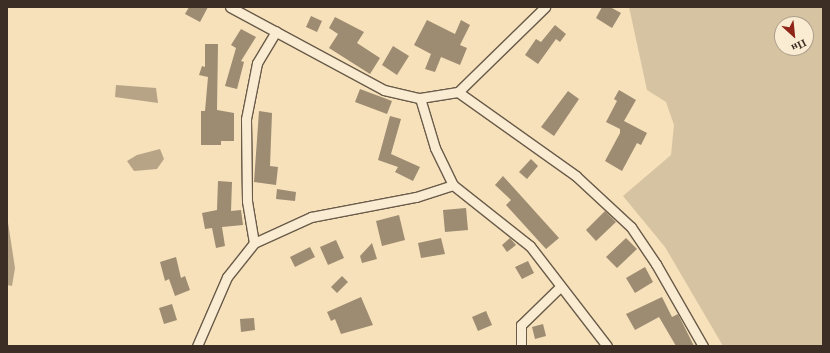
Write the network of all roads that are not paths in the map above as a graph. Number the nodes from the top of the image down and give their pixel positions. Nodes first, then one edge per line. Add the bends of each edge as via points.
1 (230, 7) edge
2 (545, 7) edge
3 (276, 31) junction
4 (458, 92) junction
5 (420, 98) junction
6 (453, 185) junction
7 (254, 243) junction
8 (560, 287) junction
9 (197, 346) edge
10 (521, 346) edge
11 (607, 346) edge
12 (703, 346) edge

1 - 3 street
2 - 4 street
3 - 5 street via 384,90
3 - 7 street via 257,63 246,119 247,201
4 - 5 street
4 - 12 street via 576,176 631,227 656,264
5 - 6 street via 435,148
6 - 7 street via 416,197 311,217
6 - 8 street via 530,246
7 - 9 street via 227,277
8 - 10 street via 521,325
8 - 11 street

